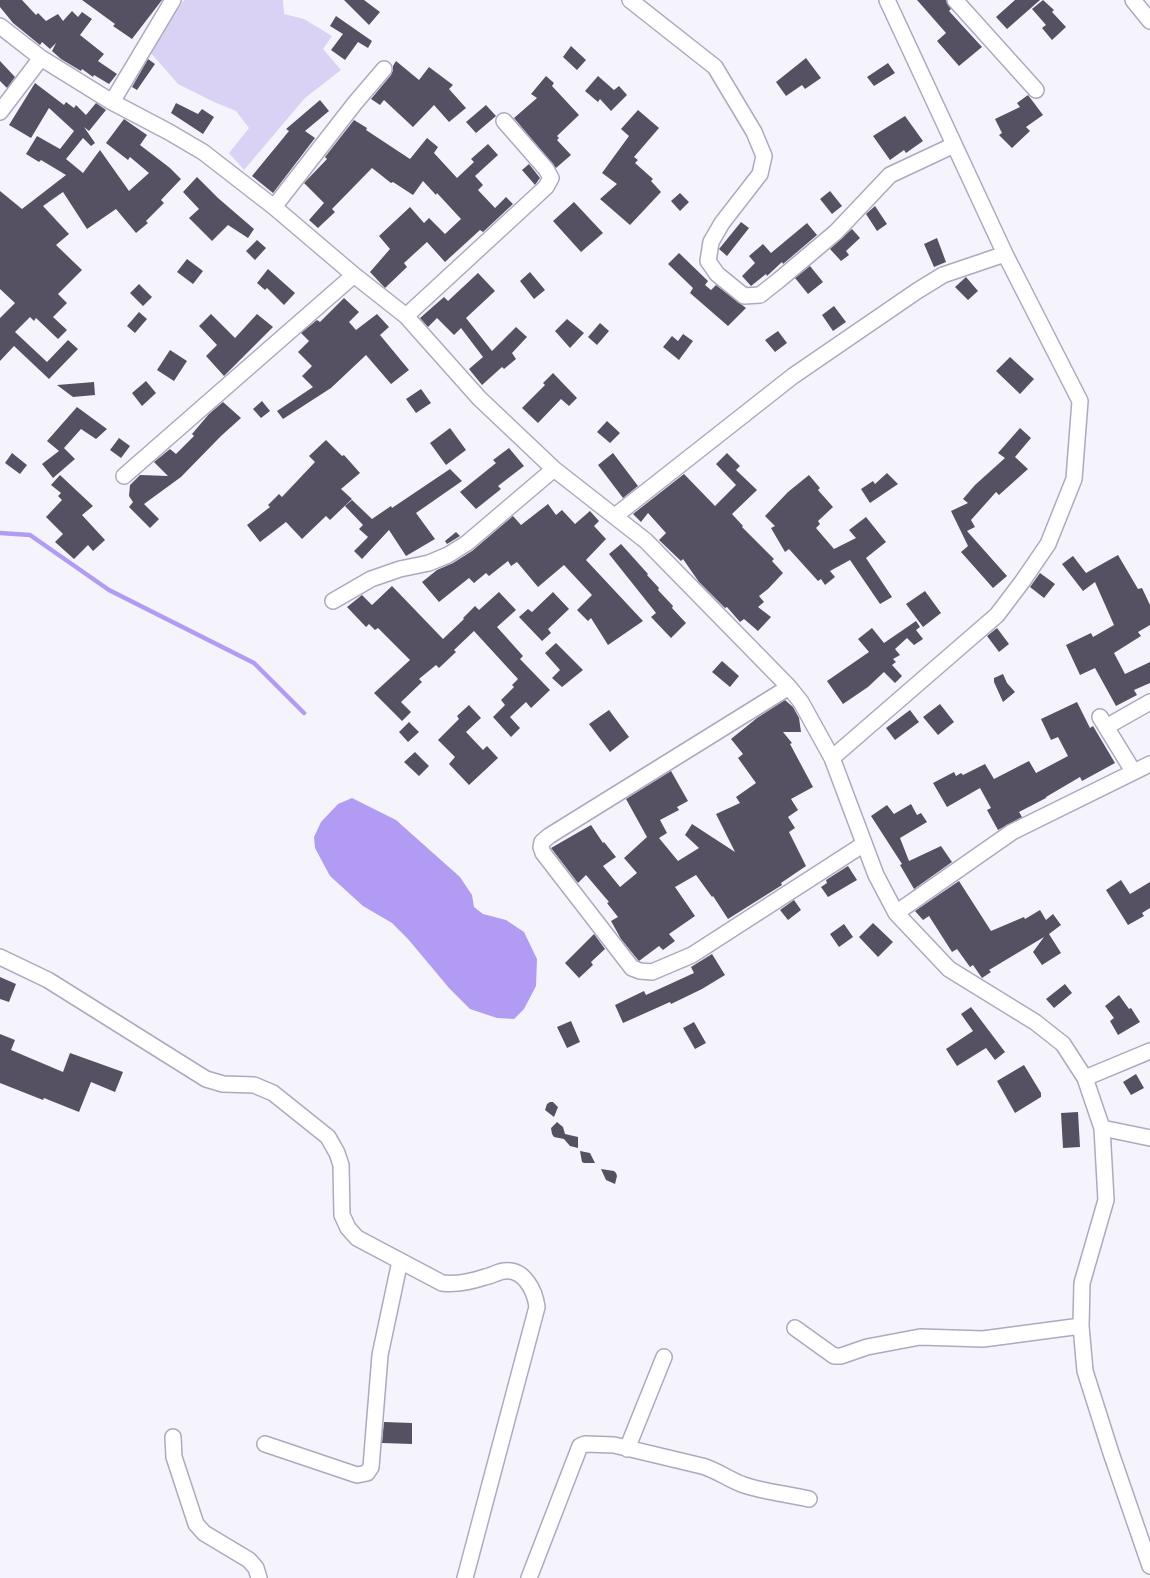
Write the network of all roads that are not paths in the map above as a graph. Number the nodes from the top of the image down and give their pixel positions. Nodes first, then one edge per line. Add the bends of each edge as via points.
1 (173, 0) edge
2 (630, 0) edge
3 (887, 0) edge
4 (956, 0) edge
5 (1133, 0) edge
6 (1150, 21) edge
7 (0, 26) edge
8 (42, 58) junction
9 (384, 69) dead end
10 (1036, 90) dead end
11 (112, 102) junction
12 (0, 112) edge
13 (504, 121) dead end
14 (954, 145) junction
15 (274, 208) junction
16 (1005, 254) junction
17 (354, 275) junction
18 (406, 316) junction
19 (554, 469) junction
20 (124, 476) dead end
21 (615, 516) junction
22 (333, 601) dead end
23 (789, 687) junction
24 (1150, 702) edge
25 (832, 758) junction
26 (1150, 764) edge
27 (1133, 771) junction
28 (864, 844) junction
29 (896, 913) junction
30 (0, 957) edge
31 (1150, 1051) edge
32 (1085, 1078) junction
33 (1102, 1128) junction
34 (1150, 1138) edge
35 (400, 1261) junction
36 (1081, 1326) junction
37 (795, 1328) dead end
38 (664, 1357) dead end
39 (173, 1437) dead end
40 (265, 1444) dead end
41 (626, 1449) junction
42 (809, 1499) dead end
43 (1150, 1566) edge
44 (259, 1578) edge
45 (466, 1578) edge
46 (529, 1578) edge

1 - 11 street
2 - 14 street via 715,67 754,132 764,156 760,174 710,242 708,261 717,274 744,296 760,295 779,280 836,232 890,175
3 - 14 street
4 - 10 street
5 - 6 street
7 - 8 street
8 - 11 street
8 - 12 street
9 - 15 street
11 - 15 street via 204,152
13 - 18 street via 551,178 546,187
14 - 16 street
15 - 17 street
16 - 21 street via 942,275 917,291 793,376
16 - 25 street via 1080,401 1074,479 1048,544 997,615
17 - 18 street
17 - 20 street
18 - 19 street via 479,398
19 - 21 street
19 - 22 street via 448,555 371,579
21 - 23 street via 646,541
23 - 25 street
23 - 28 street via 549,836 542,842 543,853 632,968 652,972 692,956
24 - 27 street via 1103,722
25 - 28 street
26 - 27 street
27 - 29 street via 1012,832
28 - 29 street via 876,876
29 - 32 street via 949,969 1035,1022 1063,1044
30 - 35 street via 48,980 206,1078 222,1084 254,1085 273,1093 328,1137 338,1153 342,1215 348,1228 357,1238
31 - 32 street
32 - 33 street
33 - 34 street
33 - 36 street via 1106,1200 1082,1283
35 - 40 street via 380,1356 371,1467 367,1473 357,1475
35 - 45 street via 442,1284 456,1285 504,1271 517,1272 535,1295 537,1307
36 - 37 street via 983,1339 920,1336 841,1356 834,1356
36 - 43 street via 1085,1371
38 - 41 street
39 - 44 street via 174,1457 196,1524 204,1534 249,1560
41 - 42 street via 715,1470 746,1486
41 - 46 street via 580,1446

